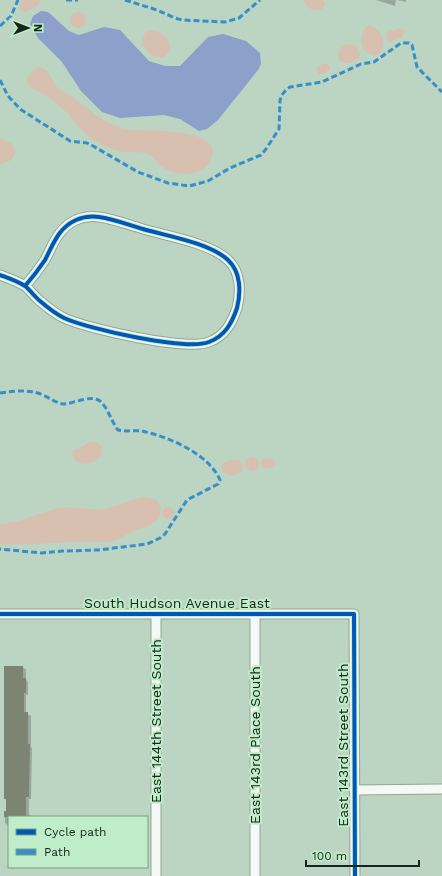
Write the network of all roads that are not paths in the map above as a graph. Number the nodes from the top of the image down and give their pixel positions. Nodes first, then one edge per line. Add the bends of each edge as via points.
1 (0, 275) edge
2 (25, 286) junction
3 (0, 614) edge
4 (156, 614) junction
5 (255, 614) junction
6 (354, 614) joint
7 (442, 789) edge
8 (354, 790) junction
9 (156, 876) edge
10 (255, 876) edge
11 (355, 876) edge

1 - 2 street
2 - 2 street via 66,226 84,218 100,218 196,244 220,254 233,266 240,290 234,317 225,332 209,342 192,344 166,342 64,318
3 - 4 street, South Hudson Avenue East
4 - 5 street, South Hudson Avenue East
4 - 9 street, East 144th Street South
5 - 6 street, South Hudson Avenue East
5 - 10 street, East 143rd Place South
6 - 8 street, East 143rd Street South
7 - 8 street
8 - 11 street, East 143rd Street South

